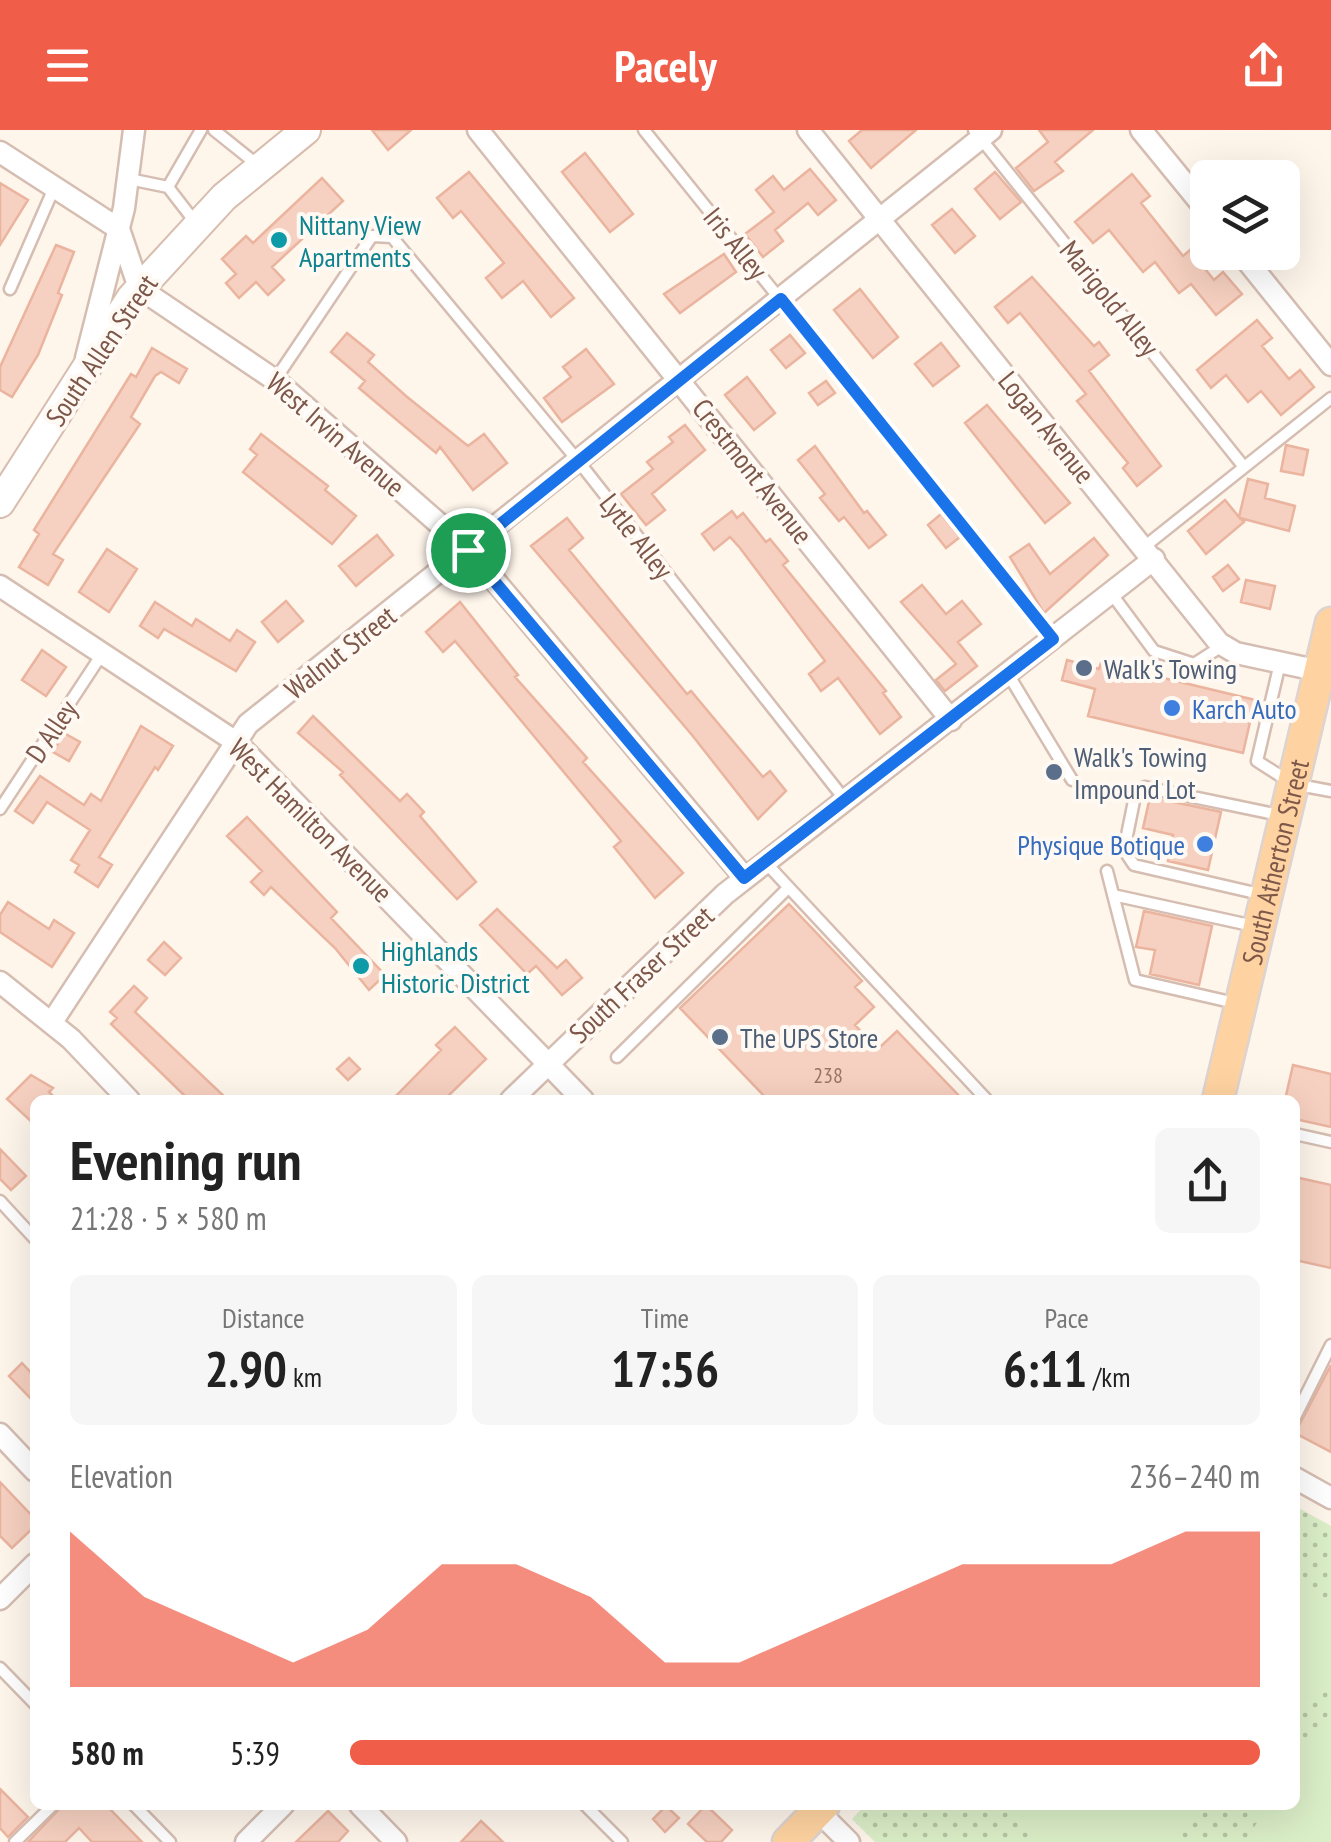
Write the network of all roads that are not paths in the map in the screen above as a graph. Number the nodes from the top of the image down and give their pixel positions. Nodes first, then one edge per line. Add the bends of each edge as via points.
1 (134, 130) edge
2 (201, 130) edge
3 (214, 130) edge
4 (306, 130) edge
5 (478, 130) edge
6 (644, 130) edge
7 (808, 130) edge
8 (1141, 130) edge
9 (982, 133) edge
10 (3, 160) edge
11 (260, 167) junction
12 (129, 179) junction
13 (54, 187) junction
14 (168, 187) junction
15 (1190, 190) edge
16 (880, 220) junction
17 (197, 226) junction
18 (119, 229) junction
19 (1254, 270) edge
20 (139, 288) junction
21 (10, 289) dead end
22 (781, 299) junction
23 (1331, 365) edge
24 (82, 374) junction
25 (275, 380) junction
26 (682, 380) junction
27 (1331, 398) edge
28 (579, 462) junction
29 (1244, 467) junction
30 (0, 503) edge
31 (468, 550) junction
32 (1149, 553) junction
33 (0, 586) edge
34 (1112, 592) junction
35 (1331, 623) edge
36 (1053, 639) junction
37 (1222, 645) junction
38 (103, 654) junction
39 (1325, 660) edge
40 (1280, 663) junction
41 (1008, 674) junction
42 (951, 720) junction
43 (236, 742) junction
44 (1072, 780) dead end
45 (1293, 784) junction
46 (1331, 791) edge
47 (845, 801) junction
48 (0, 809) edge
49 (1285, 816) junction
50 (766, 863) junction
51 (1107, 871) dead end
52 (744, 878) junction
53 (788, 888) junction
54 (1113, 895) junction
55 (1266, 896) junction
56 (1258, 927) junction
57 (0, 982) edge
58 (1241, 1004) junction
59 (52, 1022) junction
60 (617, 1057) dead end
61 (548, 1063) junction
62 (125, 1095) edge
63 (516, 1095) edge
64 (579, 1095) edge
65 (982, 1095) edge
66 (1219, 1095) edge
67 (1300, 1135) edge
68 (1331, 1142) edge
69 (0, 1202) edge
70 (30, 1234) edge
71 (1331, 1344) edge
72 (1300, 1407) edge
73 (0, 1434) edge
74 (30, 1466) edge
75 (1300, 1481) edge
76 (1331, 1498) edge
77 (30, 1569) edge
78 (0, 1599) edge
79 (0, 1668) edge
80 (30, 1699) edge
81 (47, 1810) edge
82 (139, 1810) edge
83 (279, 1810) edge
84 (365, 1810) edge
85 (590, 1810) edge
86 (815, 1810) edge
87 (821, 1810) edge
88 (14, 1842) edge
89 (170, 1842) edge
90 (246, 1842) edge
91 (396, 1842) edge
92 (622, 1842) edge
93 (788, 1842) edge
94 (848, 1842) edge

1 - 12 street
2 - 14 lane
3 - 11 lane
4 - 11 street, South Allen Street
5 - 26 street, Crestmont Avenue
6 - 22 lane, Iris Alley
7 - 16 street, Logan Avenue
8 - 15 street
9 - 16 street, Walnut Street
9 - 29 lane, Marigold Alley
10 - 13 street
11 - 17 street, South Allen Street
12 - 14 lane
12 - 18 street
13 - 18 street
13 - 21 lane
14 - 17 lane
16 - 22 street, Walnut Street
16 - 32 street, Logan Avenue
17 - 20 street, South Allen Street
18 - 20 street
18 - 24 street
19 - 23 street
20 - 24 street, South Allen Street
20 - 25 street, West Irvin Avenue
22 - 26 street, Walnut Street
22 - 36 lane, Iris Alley
24 - 30 street, South Allen Street
25 - 28 lane, Lytle Alley via 372,236 392,236
25 - 31 street, West Irvin Avenue
26 - 28 street, Walnut Street
26 - 42 street, Crestmont Avenue
27 - 29 lane, South Fraser Street
28 - 31 street, Walnut Street
28 - 47 lane, Lytle Alley
29 - 32 lane, South Fraser Street
31 - 43 street, Walnut Street via 248,724
31 - 52 street, West Irvin Avenue
32 - 34 street, South Fraser Street
32 - 37 street, Logan Avenue
33 - 38 street, West Hamilton Avenue
34 - 36 street, South Fraser Street
34 - 37 lane via 1154,651 1194,664
35 - 39 main road, South Atherton Street
36 - 41 street, South Fraser Street
37 - 40 street
38 - 43 street, West Hamilton Avenue
38 - 48 lane, D Alley
39 - 40 street
39 - 45 main road, South Atherton Street
40 - 45 lane via 1257,760
41 - 42 street, South Fraser Street
41 - 44 lane
42 - 47 street, South Fraser Street
43 - 59 street, Walnut Street
43 - 61 street, West Hamilton Avenue
45 - 46 lane
45 - 49 main road, South Atherton Street
47 - 50 street, South Fraser Street
49 - 55 main road, South Atherton Street
49 - 55 lane via 1145,787 1136,792 1124,850 1134,865
50 - 52 street, South Fraser Street
50 - 53 lane
51 - 54 lane
52 - 61 street, South Fraser Street
53 - 60 lane
53 - 65 lane
54 - 56 lane
54 - 58 lane via 1135,980
55 - 56 main road, South Atherton Street
56 - 58 main road, South Atherton Street
57 - 59 street
58 - 66 main road, South Atherton Street
59 - 62 street
61 - 63 street, South Fraser Street
61 - 64 street, West Hamilton Avenue
67 - 68 lane
69 - 70 lane
71 - 72 lane
73 - 74 street
75 - 76 street
77 - 78 street
79 - 80 lane
81 - 88 lane
82 - 89 lane
83 - 90 street
84 - 91 street
85 - 92 lane
86 - 93 main road
87 - 94 street

